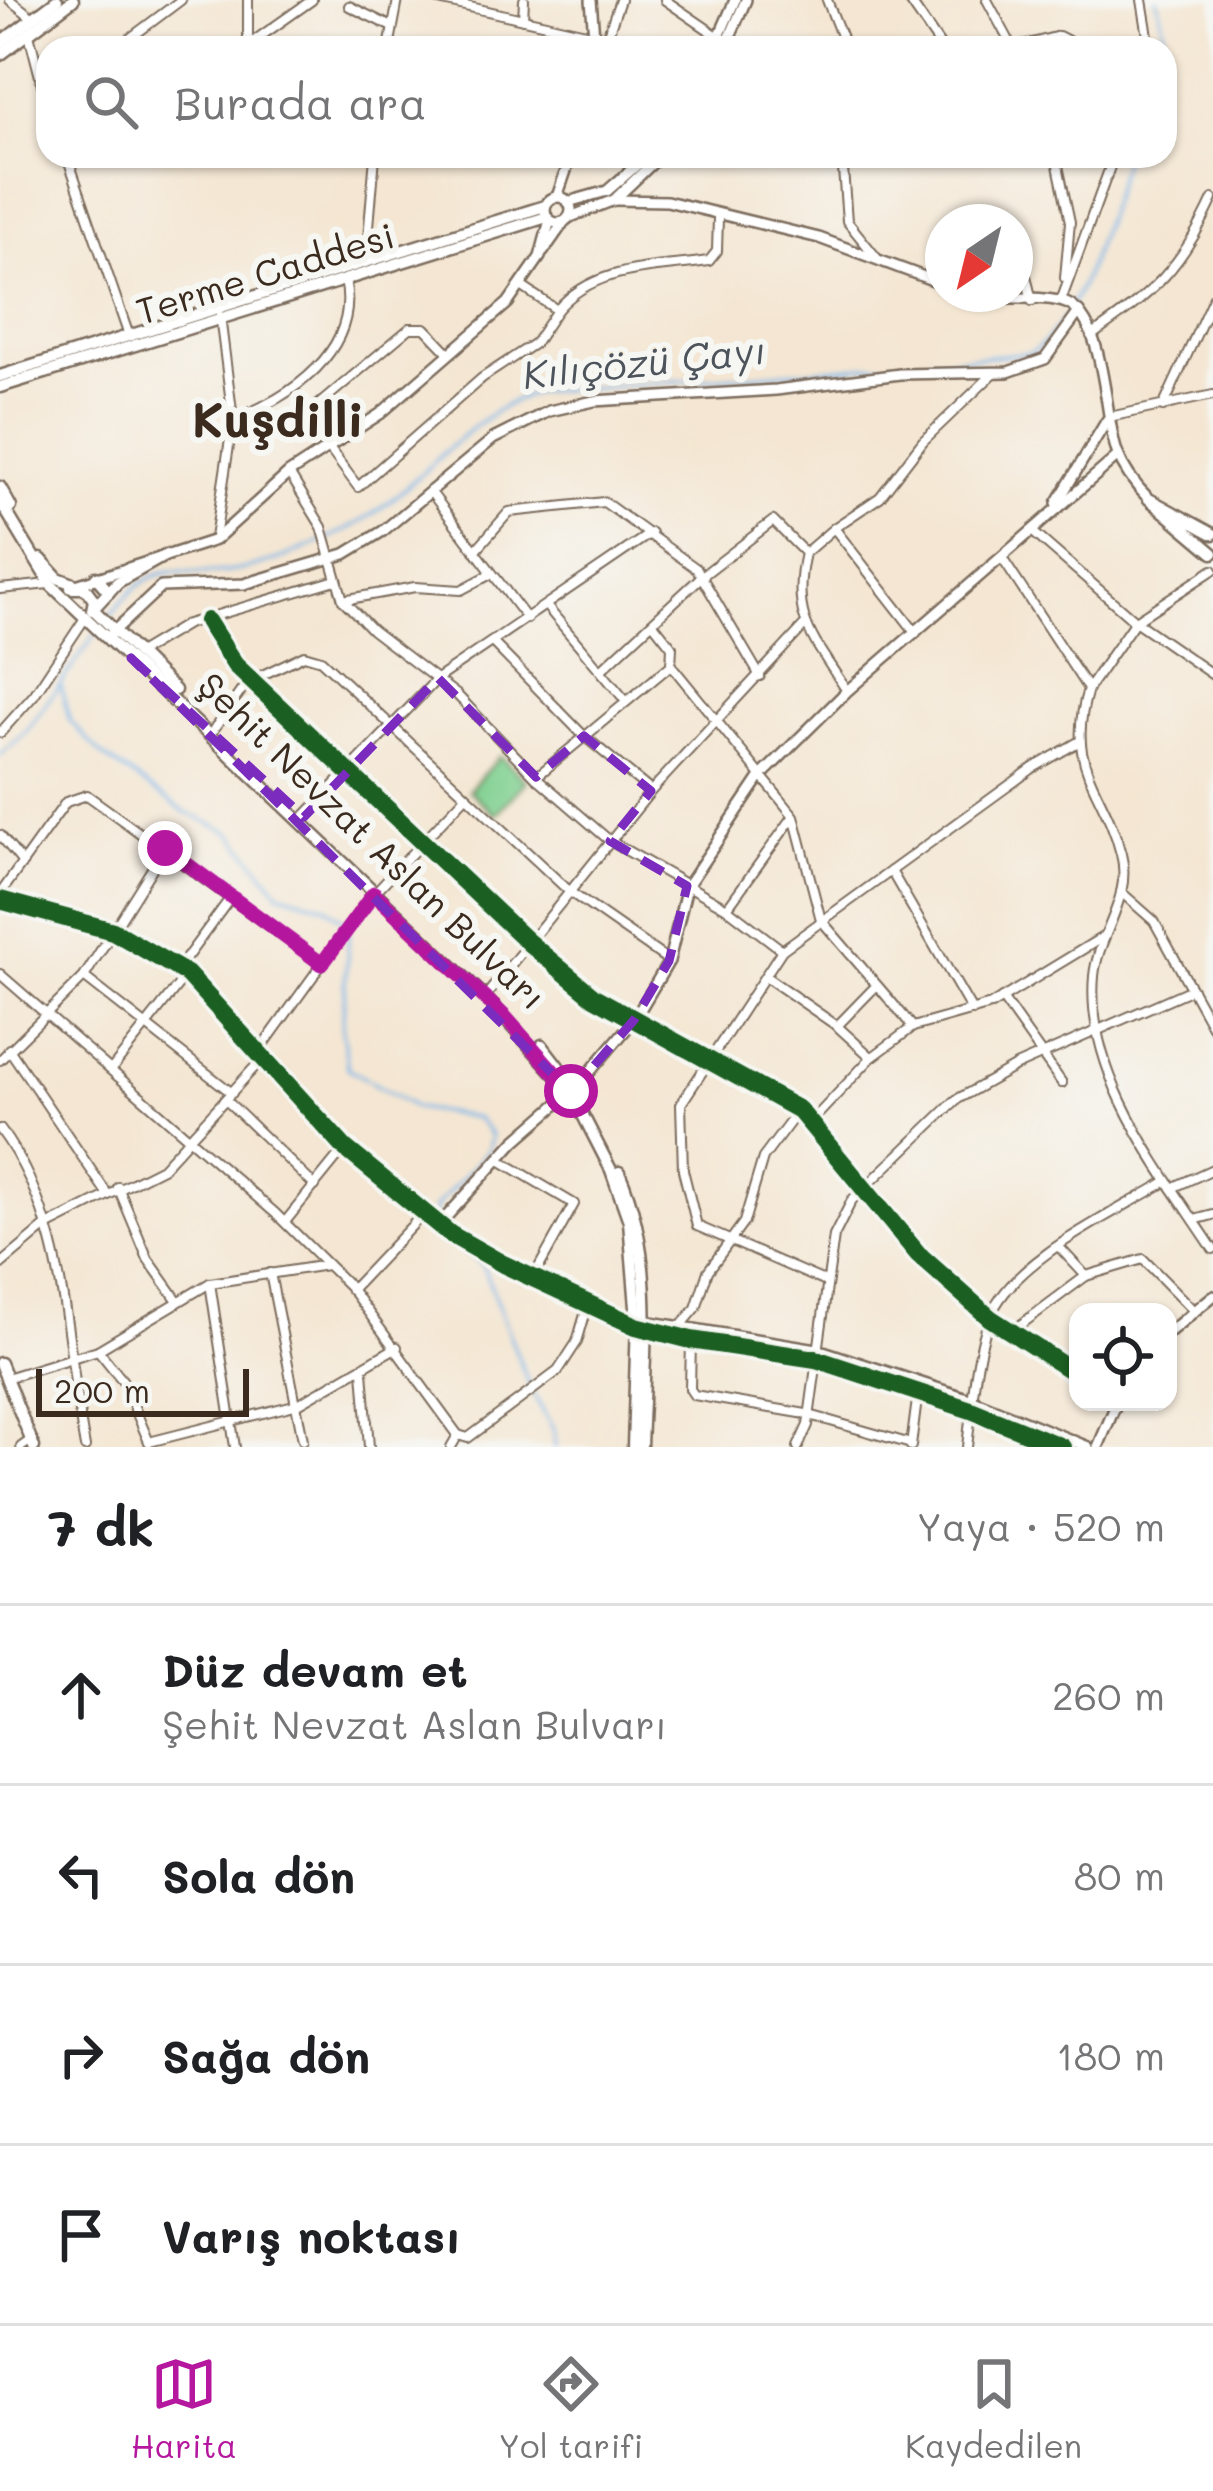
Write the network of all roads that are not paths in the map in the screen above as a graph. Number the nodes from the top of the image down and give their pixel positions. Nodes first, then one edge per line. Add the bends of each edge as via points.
1 (10, 0) edge
2 (57, 0) edge
3 (73, 0) edge
4 (181, 0) edge
5 (248, 0) edge
6 (313, 0) edge
7 (398, 0) edge
8 (438, 0) edge
9 (524, 0) edge
10 (591, 0) edge
11 (620, 0) edge
12 (665, 0) edge
13 (735, 0) edge
14 (746, 0) edge
15 (909, 0) edge
16 (987, 0) edge
17 (1142, 0) edge
18 (456, 2) edge
19 (832, 2) edge
20 (349, 6) dead end
21 (33, 18) junction
22 (523, 19) junction
23 (392, 27) junction
24 (29, 33) junction
25 (595, 34) joint
26 (133, 36) edge
27 (246, 36) edge
28 (262, 36) edge
29 (390, 36) edge
30 (604, 36) edge
31 (709, 36) edge
32 (719, 36) edge
33 (730, 36) edge
34 (842, 36) edge
35 (934, 36) edge
36 (1006, 36) edge
37 (1148, 36) edge
38 (0, 43) edge
39 (0, 55) edge
40 (36, 59) edge
41 (71, 168) edge
42 (374, 168) edge
43 (569, 168) edge
44 (633, 168) edge
45 (647, 168) edge
46 (844, 168) edge
47 (1059, 168) edge
48 (1110, 168) edge
49 (563, 199) junction
50 (614, 200) junction
51 (1213, 200) edge
52 (547, 214) junction
53 (718, 218) junction
54 (566, 220) junction
55 (540, 256) junction
56 (880, 261) junction
57 (366, 262) junction
58 (925, 277) edge
59 (345, 280) junction
60 (521, 286) junction
61 (1213, 298) edge
62 (1061, 301) junction
63 (1033, 302) edge
64 (557, 310) junction
65 (1079, 312) junction
66 (220, 316) junction
67 (128, 333) junction
68 (1091, 336) junction
69 (448, 352) junction
70 (994, 373) junction
71 (0, 376) edge
72 (0, 387) edge
73 (1213, 394) edge
74 (1163, 407) junction
75 (1108, 417) junction
76 (232, 419) junction
77 (328, 448) junction
78 (1118, 456) junction
79 (289, 473) junction
80 (0, 487) edge
81 (430, 491) junction
82 (1149, 499) junction
83 (0, 501) edge
84 (1047, 517) junction
85 (834, 528) junction
86 (1033, 532) junction
87 (651, 533) junction
88 (1213, 534) edge
89 (215, 540) junction
90 (475, 551) junction
91 (805, 553) junction
92 (1213, 553) edge
93 (166, 555) joint
94 (1001, 558) junction
95 (330, 559) junction
96 (1213, 570) edge
97 (491, 574) junction
98 (115, 576) junction
99 (702, 576) junction
100 (96, 577) junction
101 (336, 580) junction
102 (50, 584) junction
103 (76, 585) junction
104 (0, 589) edge
105 (109, 592) junction
106 (62, 593) junction
107 (344, 600) junction
108 (547, 607) junction
109 (92, 615) junction
110 (527, 620) junction
111 (1135, 621) junction
112 (207, 622) junction
113 (653, 622) junction
114 (804, 626) junction
115 (916, 633) junction
116 (111, 634) junction
117 (493, 643) junction
118 (134, 656) junction
119 (671, 665) junction
120 (602, 669) junction
121 (1213, 675) edge
122 (760, 676) junction
123 (252, 678) junction
124 (438, 678) junction
125 (1088, 689) junction
126 (847, 691) junction
127 (626, 700) junction
128 (715, 722) junction
129 (389, 724) junction
130 (214, 729) junction
131 (0, 734) edge
132 (584, 736) junction
133 (1080, 742) junction
134 (348, 768) junction
135 (761, 776) junction
136 (536, 777) junction
137 (651, 790) junction
138 (466, 796) junction
139 (794, 816) junction
140 (304, 817) junction
141 (0, 835) edge
142 (610, 841) junction
143 (422, 842) junction
144 (165, 848) junction
145 (23, 863) junction
146 (891, 871) junction
147 (687, 886) junction
148 (376, 891) junction
149 (570, 892) junction
150 (1121, 892) junction
151 (0, 897) edge
152 (231, 897) junction
153 (727, 908) junction
154 (820, 920) junction
155 (113, 931) junction
156 (1102, 937) junction
157 (528, 942) junction
158 (782, 950) junction
159 (669, 961) junction
160 (322, 964) junction
161 (183, 971) junction
162 (0, 974) edge
163 (765, 976) junction
164 (84, 977) junction
165 (874, 988) junction
166 (1192, 989) junction
167 (489, 992) junction
168 (1002, 998) junction
169 (972, 1011) junction
170 (47, 1015) junction
171 (634, 1020) junction
172 (151, 1025) junction
173 (837, 1026) junction
174 (913, 1027) junction
175 (1213, 1028) edge
176 (1097, 1030) junction
177 (9, 1049) junction
178 (262, 1054) junction
179 (1044, 1056) junction
180 (871, 1058) junction
181 (0, 1060) edge
182 (705, 1061) junction
183 (111, 1070) junction
184 (1062, 1083) dead end
185 (574, 1089) junction
186 (229, 1097) junction
187 (799, 1110) junction
188 (811, 1122) junction
189 (0, 1130) edge
190 (192, 1140) junction
191 (345, 1148) junction
192 (498, 1159) junction
193 (1213, 1169) edge
194 (1170, 1184) junction
195 (315, 1186) junction
196 (118, 1187) junction
197 (862, 1191) junction
198 (106, 1192) junction
199 (423, 1214) junction
200 (1213, 1215) edge
201 (1194, 1220) junction
202 (285, 1222) junction
203 (438, 1226) junction
204 (45, 1227) junction
205 (731, 1241) junction
206 (1060, 1248) junction
207 (1213, 1249) edge
208 (0, 1264) edge
209 (327, 1265) junction
210 (270, 1273) junction
211 (1086, 1276) junction
212 (533, 1278) junction
213 (826, 1282) junction
214 (209, 1283) junction
215 (351, 1290) junction
216 (1213, 1296) edge
217 (178, 1301) junction
218 (588, 1304) junction
219 (1194, 1311) junction
220 (990, 1318) junction
221 (638, 1323) junction
222 (1177, 1326) edge
223 (680, 1328) junction
224 (1010, 1333) junction
225 (691, 1340) junction
226 (397, 1346) junction
227 (98, 1350) junction
228 (817, 1354) junction
229 (0, 1363) edge
230 (69, 1363) junction
231 (1069, 1369) edge
232 (363, 1370) junction
233 (6, 1378) junction
234 (918, 1392) junction
235 (298, 1404) junction
236 (972, 1405) junction
237 (1113, 1411) edge
238 (806, 1414) junction
239 (231, 1422) junction
240 (458, 1435) junction
241 (303, 1440) dead end
242 (29, 1444) edge
243 (911, 1445) edge
244 (85, 1447) edge
245 (235, 1447) edge
246 (369, 1447) edge
247 (451, 1447) edge
248 (637, 1447) edge
249 (798, 1447) edge
250 (967, 1447) edge
251 (1062, 1447) edge
252 (1088, 1447) edge
253 (1098, 1447) edge

1 - 21 street
2 - 21 main road
3 - 24 main road
4 - 26 street
5 - 27 street
6 - 28 street
7 - 23 street
8 - 18 street
9 - 22 street
10 - 25 street
11 - 30 street
12 - 31 street
13 - 32 street
14 - 33 street
15 - 35 street
16 - 36 street
17 - 37 street
18 - 22 street
19 - 34 street
20 - 23 street
21 - 38 main road
22 - 25 street
23 - 29 street
24 - 39 main road
24 - 40 street
41 - 67 street
42 - 57 street
43 - 49 street
44 - 49 street via 607,191
45 - 50 street
46 - 56 street via 848,226
47 - 62 street via 1070,222
48 - 62 street
49 - 52 street
49 - 54 street
50 - 53 street via 656,199
50 - 54 street
51 - 68 street via 1176,268
52 - 54 street
52 - 55 street
52 - 57 main road, Terme Caddesi
52 - 59 main road, Terme Caddesi
53 - 56 street via 819,238
53 - 64 street via 713,259 611,276 579,289
54 - 55 street
55 - 60 street
56 - 58 street
57 - 67 main road, Terme Caddesi
59 - 66 main road, Terme Caddesi
59 - 76 street via 349,310 317,367 281,398
60 - 64 street
60 - 69 street
61 - 74 street
62 - 63 street
62 - 65 street
64 - 77 street via 536,343 482,378 358,487
65 - 68 street
65 - 70 street via 1045,359
66 - 72 main road, Terme Caddesi
66 - 76 street
67 - 71 main road, Terme Caddesi
68 - 75 street
69 - 77 street
69 - 77 street via 424,328 410,328 305,416
70 - 81 street via 573,404 508,429
70 - 85 street via 923,441 880,497
73 - 74 street
74 - 75 street
75 - 78 street
75 - 84 street
76 - 89 street
77 - 79 street
78 - 82 street
78 - 84 street
79 - 89 street
79 - 95 street via 322,526
80 - 103 main road via 46,567
81 - 90 street
81 - 95 street via 370,542
82 - 88 main road
82 - 92 main road
83 - 102 main road
84 - 86 street
85 - 91 street
85 - 115 street
86 - 94 street
86 - 111 street
87 - 90 street via 604,502 578,504 509,512
87 - 99 street
87 - 108 street
89 - 93 street
90 - 97 street
91 - 99 street via 772,520
91 - 114 street via 798,588
93 - 98 main road
94 - 115 street
94 - 125 street
95 - 101 street
95 - 116 street via 235,586 161,587
96 - 111 street
97 - 107 street via 461,590 415,587
97 - 110 street
98 - 100 street
98 - 105 main road
99 - 113 street
99 - 122 street
100 - 103 street
100 - 105 main road
101 - 107 street
101 - 112 street
102 - 104 street
102 - 106 main road
103 - 106 main road
103 - 109 main road via 92,595
105 - 109 main road
106 - 109 main road
107 - 124 street via 387,644
108 - 110 street
108 - 120 street
109 - 116 main road, Şehit Nevzat Aslan Bulvarı
109 - 131 street
110 - 117 street
111 - 121 street
111 - 125 street
112 - 118 street via 171,631
112 - 123 street via 225,655
113 - 119 street via 672,647
113 - 120 street
114 - 122 street
114 - 126 street
115 - 126 street
116 - 118 main road, Şehit Nevzat Aslan Bulvarı
117 - 124 street
117 - 132 street
118 - 130 main road, Şehit Nevzat Aslan Bulvarı
118 - 148 main road, Şehit Nevzat Aslan Bulvarı
119 - 127 street
119 - 128 street
120 - 127 street
122 - 128 street
123 - 129 street via 315,656
123 - 130 street
123 - 134 street
124 - 129 street
124 - 136 street
125 - 133 street
126 - 135 street
127 - 132 street
128 - 135 street
128 - 137 street
129 - 134 street
129 - 138 street
130 - 140 main road, Şehit Nevzat Aslan Bulvarı
132 - 136 street
132 - 137 street
133 - 146 street
133 - 150 street via 1122,855
134 - 140 street
134 - 143 street
135 - 139 street
135 - 147 street
136 - 142 street
137 - 142 street
138 - 143 street
138 - 149 street
139 - 153 street
139 - 154 street
140 - 148 main road, Şehit Nevzat Aslan Bulvarı
141 - 145 street
142 - 147 street
142 - 149 street
143 - 148 street
143 - 157 street
144 - 145 street via 76,794
144 - 152 street
144 - 155 street
145 - 151 street
146 - 154 street
146 - 169 street
147 - 153 street
147 - 159 street
148 - 160 street
148 - 167 main road, Şehit Nevzat Aslan Bulvarı
148 - 185 main road, Şehit Nevzat Aslan Bulvarı
149 - 157 street
149 - 159 street
150 - 156 street
150 - 166 street via 1154,921
151 - 155 street
152 - 160 street
152 - 161 street
153 - 158 street
154 - 158 street
154 - 165 street
155 - 161 street
155 - 164 street
156 - 168 street
156 - 176 street
157 - 167 street
157 - 171 street
158 - 163 street
159 - 171 street
160 - 178 street
161 - 172 street
161 - 178 street
162 - 170 street
163 - 173 street
163 - 182 street
164 - 170 street
164 - 172 street
165 - 173 street
165 - 174 street
166 - 175 street
166 - 176 street
167 - 185 main road, Şehit Nevzat Aslan Bulvarı
168 - 169 street
168 - 179 street
169 - 174 street
170 - 177 street
170 - 183 street
171 - 182 street
171 - 185 street
172 - 183 street
172 - 186 street
173 - 180 street
174 - 180 street
176 - 179 street
176 - 194 street via 1135,1125
177 - 181 street
177 - 198 street
178 - 186 street
178 - 191 street
179 - 184 street
179 - 197 street via 934,1115
180 - 188 street
182 - 187 street
182 - 205 street via 682,1104 683,1170 697,1226
183 - 190 street
185 - 192 street
185 - 221 main road, Şehit Nevzat Aslan Bulvarı via 623,1201
186 - 190 street
186 - 195 street
187 - 188 street
187 - 205 street via 763,1158 749,1211
188 - 197 street
189 - 204 street via 23,1161
190 - 196 street via 162,1168
190 - 202 street
191 - 195 street
191 - 199 street
192 - 203 street
192 - 212 street via 574,1204
193 - 194 street
194 - 201 street
194 - 206 street
195 - 202 street
196 - 198 street
196 - 217 street via 148,1259
197 - 213 street via 836,1227
197 - 220 street
198 - 204 street
199 - 203 street
199 - 215 street
200 - 201 street
201 - 207 street
202 - 209 street
203 - 212 street
204 - 208 street
204 - 230 street via 61,1280
205 - 213 street
205 - 223 street
206 - 211 street
206 - 220 street via 1009,1285
209 - 210 street
209 - 215 street
210 - 214 street
210 - 235 street
211 - 219 street via 1143,1259
211 - 224 street
212 - 218 street
213 - 228 street
214 - 217 street
214 - 239 street
215 - 226 street
216 - 219 street
217 - 227 street
218 - 221 street
218 - 240 street via 558,1371 468,1438
219 - 222 street
220 - 224 street
220 - 236 street
221 - 223 street
221 - 225 street
221 - 248 main road, Şehit Nevzat Aslan Bulvarı
223 - 228 street
224 - 231 street
225 - 228 street
225 - 238 street via 690,1392
226 - 232 street
226 - 240 street
227 - 230 street
227 - 239 street via 123,1381 149,1442
228 - 234 street
228 - 236 street
228 - 238 street
229 - 233 main road
230 - 233 street
230 - 244 street
232 - 235 street
232 - 246 street
233 - 242 main road
234 - 236 street
234 - 243 street
235 - 239 street
235 - 241 street
236 - 250 street
236 - 251 street
236 - 252 street
237 - 253 street
238 - 243 street
238 - 249 street
239 - 245 street
240 - 247 street

